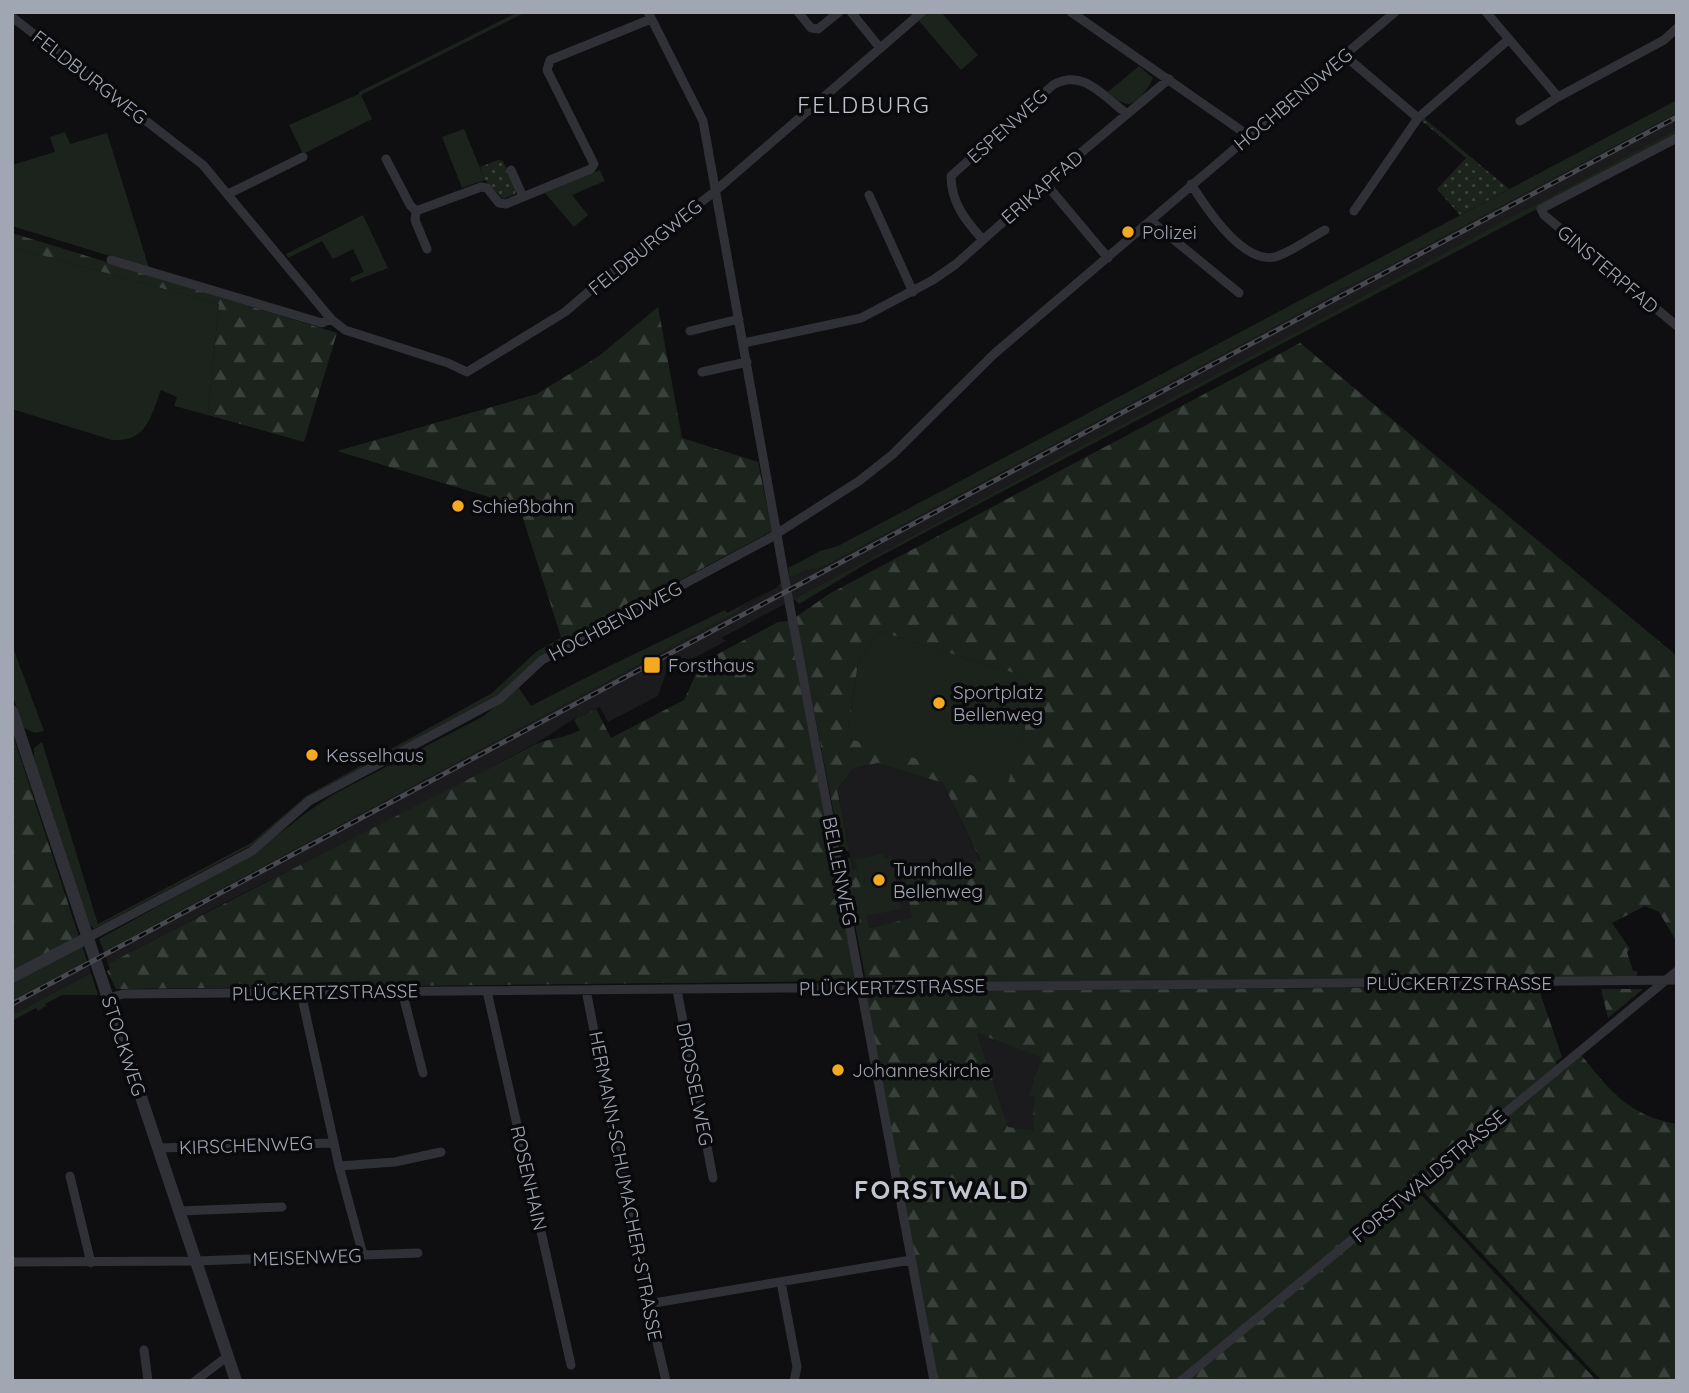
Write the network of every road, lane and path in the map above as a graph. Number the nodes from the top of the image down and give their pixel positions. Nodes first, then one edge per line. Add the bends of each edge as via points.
1 (798, 12) edge
2 (839, 12) edge
3 (851, 12) edge
4 (922, 12) edge
5 (1071, 12) edge
6 (1395, 12) edge
7 (1493, 14) edge
8 (650, 15) edge
9 (12, 17) edge
10 (1677, 28) edge
11 (1509, 39) junction
12 (880, 48) junction
13 (1344, 55) junction
14 (1169, 79) junction
15 (1558, 97) junction
16 (1126, 114) junction
17 (1418, 118) junction
18 (1520, 121) dead end
19 (1249, 136) junction
20 (1677, 138) edge
21 (303, 157) dead end
22 (386, 159) dead end
23 (511, 170) dead end
24 (1046, 184) junction
25 (1191, 184) junction
26 (714, 192) junction
27 (228, 194) junction
28 (869, 195) dead end
29 (523, 197) junction
30 (416, 211) junction
31 (1353, 211) dead end
32 (1151, 221) junction
33 (1325, 230) dead end
34 (983, 240) junction
35 (427, 249) dead end
36 (1108, 258) junction
37 (111, 260) dead end
38 (914, 292) junction
39 (1239, 293) dead end
40 (331, 319) junction
41 (739, 320) junction
42 (1677, 327) edge
43 (690, 331) dead end
44 (744, 344) junction
45 (747, 362) junction
46 (702, 372) dead end
47 (778, 533) junction
48 (12, 711) edge
49 (89, 937) junction
50 (1677, 971) edge
51 (12, 977) edge
52 (1665, 980) junction
53 (1677, 980) edge
54 (862, 988) junction
55 (586, 990) junction
56 (677, 990) junction
57 (402, 991) junction
58 (487, 991) junction
59 (301, 993) junction
60 (108, 998) junction
61 (423, 1073) dead end
62 (334, 1143) junction
63 (158, 1148) junction
64 (441, 1152) dead end
65 (339, 1166) junction
66 (70, 1176) dead end
67 (713, 1178) dead end
68 (282, 1207) dead end
69 (180, 1210) junction
70 (418, 1253) dead end
71 (363, 1255) junction
72 (911, 1260) junction
73 (197, 1261) junction
74 (12, 1262) edge
75 (91, 1263) junction
76 (781, 1282) junction
77 (648, 1304) junction
78 (144, 1350) dead end
79 (228, 1356) junction
80 (571, 1365) dead end
81 (148, 1381) edge
82 (195, 1381) edge
83 (236, 1381) edge
84 (666, 1381) edge
85 (794, 1381) edge
86 (934, 1381) edge
87 (1181, 1381) edge

1 - 2 street via 811,29 818,29
3 - 12 street
4 - 12 street, FELDBURGWEG
5 - 14 street
6 - 13 street, HOCHBENDWEG
7 - 11 street
8 - 26 street, BELLENWEG via 702,121
8 - 29 street via 550,60 547,70 594,164
9 - 27 street, FELDBURGWEG via 203,165
10 - 15 street via 1664,40
11 - 15 street
11 - 17 street
12 - 26 street, FELDBURGWEG
13 - 17 street
13 - 19 street, HOCHBENDWEG
14 - 16 street, ERIKAPFAD
14 - 19 street
15 - 18 street
16 - 24 street, ERIKAPFAD
16 - 34 street, ESPENWEG via 1082,79 1053,85 951,176 954,201
17 - 31 street
19 - 25 street, HOCHBENDWEG
20 - 42 street, GINSTERPFAD via 1541,209
21 - 27 street
22 - 30 street
23 - 29 street
24 - 34 street, ERIKAPFAD
24 - 36 street
25 - 32 street, HOCHBENDWEG
25 - 33 street via 1232,237 1263,258 1276,257
26 - 40 street, FELDBURGWEG via 565,312 467,372 345,330
26 - 41 street, BELLENWEG
27 - 40 street, FELDBURGWEG
28 - 38 street
29 - 30 street via 506,205 481,187
30 - 35 street
32 - 36 street, HOCHBENDWEG
32 - 39 street
34 - 38 street, ERIKAPFAD
36 - 47 street, HOCHBENDWEG via 994,355 892,455
37 - 40 street, FELDBURGWEG via 322,323
38 - 44 street, ERIKAPFAD via 861,318
41 - 43 street
41 - 44 street, BELLENWEG
44 - 45 street, BELLENWEG
45 - 46 street
45 - 47 street, BELLENWEG
47 - 49 street, HOCHBENDWEG via 542,660 500,699 309,802 252,851
47 - 54 street, BELLENWEG
48 - 49 street, STOCKWEG
49 - 51 street
49 - 60 street, STOCKWEG
50 - 52 street, FORSTWALDSTRASSE
52 - 53 street, PLÜCKERTZSTRASSE
52 - 54 street, PLÜCKERTZSTRASSE
52 - 87 street, FORSTWALDSTRASSE
54 - 56 street, PLÜCKERTZSTRASSE
54 - 72 street, BELLENWEG
55 - 56 street, PLÜCKERTZSTRASSE
55 - 58 street, PLÜCKERTZSTRASSE
55 - 77 street, HERMANN-SCHUMACHER-STRASSE
56 - 67 street, DROSSELWEG
57 - 58 street, PLÜCKERTZSTRASSE
57 - 59 street, PLÜCKERTZSTRASSE
57 - 61 street
58 - 80 street, ROSENHAIN
59 - 60 street, PLÜCKERTZSTRASSE via 123,994
59 - 62 street
60 - 63 street, STOCKWEG
62 - 63 street, KIRSCHENWEG
62 - 65 street
63 - 69 street, STOCKWEG
64 - 65 street via 395,1162
65 - 71 street
66 - 75 street
68 - 69 street
69 - 73 street, STOCKWEG
70 - 71 street, MEISENWEG
71 - 73 street, MEISENWEG
72 - 76 street
72 - 86 street, BELLENWEG
73 - 75 street, MEISENWEG
73 - 79 street, STOCKWEG
74 - 75 street, MEISENWEG
76 - 77 street
76 - 85 street via 797,1367
77 - 84 street, HERMANN-SCHUMACHER-STRASSE
78 - 81 street
79 - 82 street
79 - 83 street, STOCKWEG

